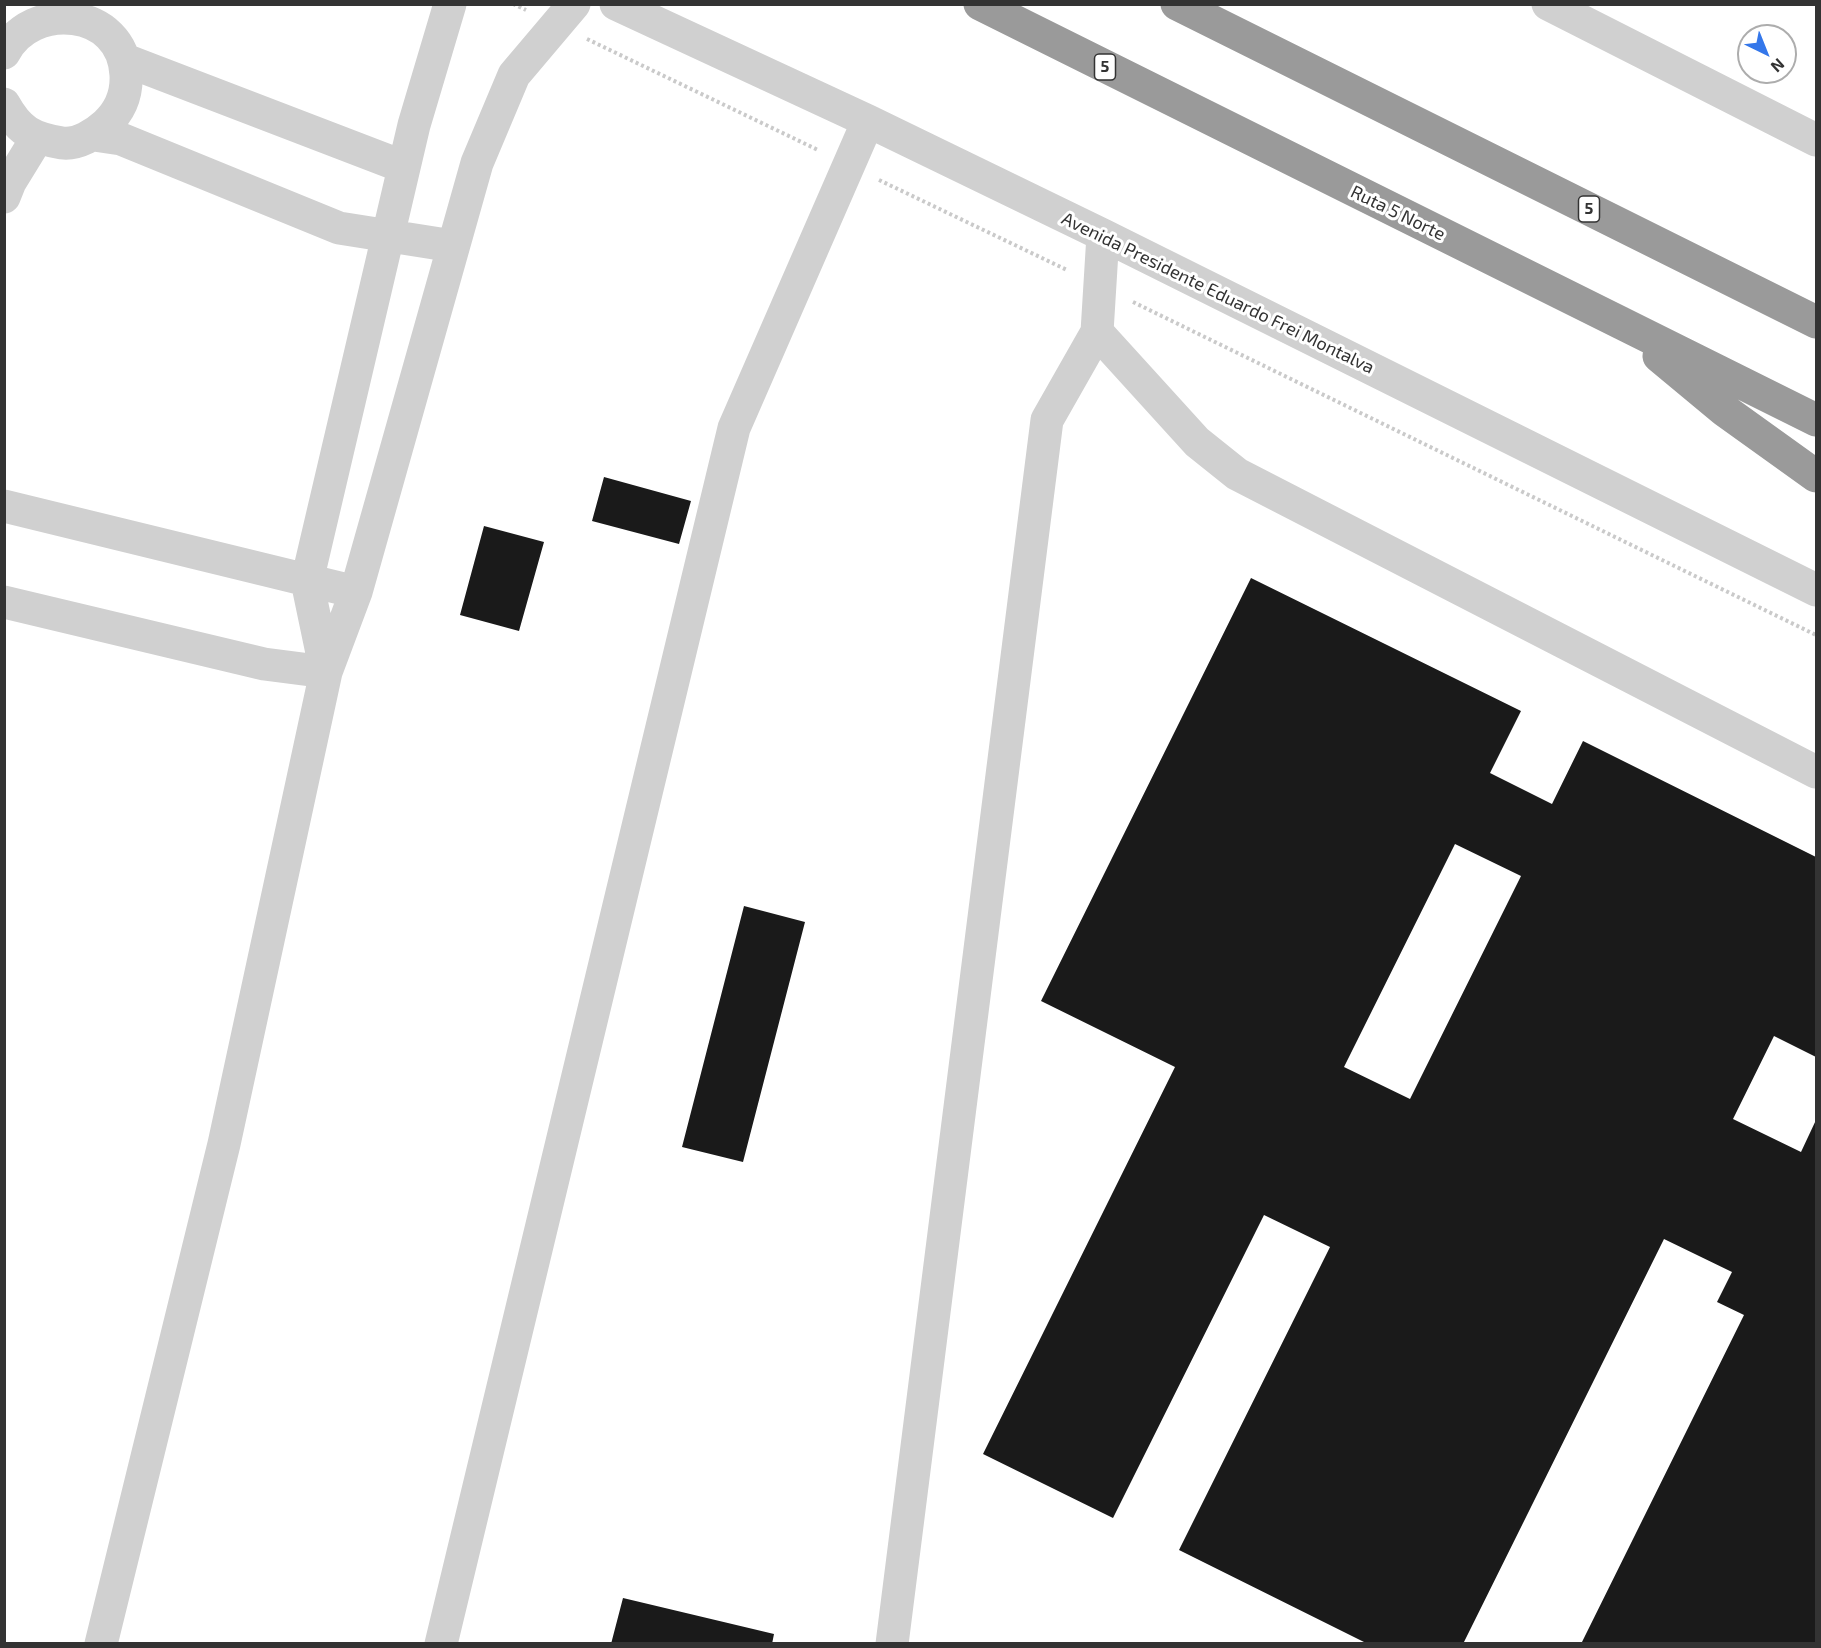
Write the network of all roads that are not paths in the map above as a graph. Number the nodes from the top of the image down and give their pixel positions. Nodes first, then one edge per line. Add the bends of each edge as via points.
1 (450, 4) edge
2 (615, 4) edge
3 (980, 4) edge
4 (1177, 4) edge
5 (1548, 4) edge
6 (566, 15) edge
7 (4, 53) edge
8 (125, 60) junction
9 (4, 104) edge
10 (868, 121) junction
11 (94, 135) junction
12 (37, 138) junction
13 (1816, 140) edge
14 (404, 167) junction
15 (4, 197) edge
16 (1104, 235) junction
17 (387, 236) junction
18 (453, 246) junction
19 (1808, 315) edge
20 (1616, 321) junction
21 (1097, 332) junction
22 (1816, 420) edge
23 (1816, 476) edge
24 (4, 506) edge
25 (307, 581) junction
26 (1816, 590) edge
27 (356, 592) junction
28 (4, 602) edge
29 (326, 672) junction
30 (1816, 772) edge
31 (898, 1641) edge
32 (102, 1644) edge
33 (441, 1644) edge

1 - 14 street
2 - 10 street, Avenida Presidente Eduardo Frei Montalva
3 - 20 highway, Ruta 5 Norte / 5
4 - 19 highway, 5
5 - 13 street
6 - 18 street via 514,75 477,163
7 - 8 street via 10,40 32,21 60,13 88,18 112,35
8 - 11 street via 127,89 115,116
8 - 14 street
9 - 12 street via 14,121
10 - 16 street, Avenida Presidente Eduardo Frei Montalva
10 - 33 street via 734,428
11 - 12 street via 66,143
11 - 17 street via 121,139 339,228
12 - 15 street
14 - 17 street
16 - 21 street
16 - 26 street, Avenida Presidente Eduardo Frei Montalva
17 - 18 street
17 - 25 street
18 - 27 street
20 - 22 highway, Ruta 5 Norte / 5
20 - 23 highway via 1724,410
21 - 30 street via 1197,442 1237,474
21 - 31 street via 1047,420
24 - 25 street
25 - 27 street
25 - 29 street
27 - 29 street
28 - 29 street via 264,664
29 - 32 street via 224,1144

